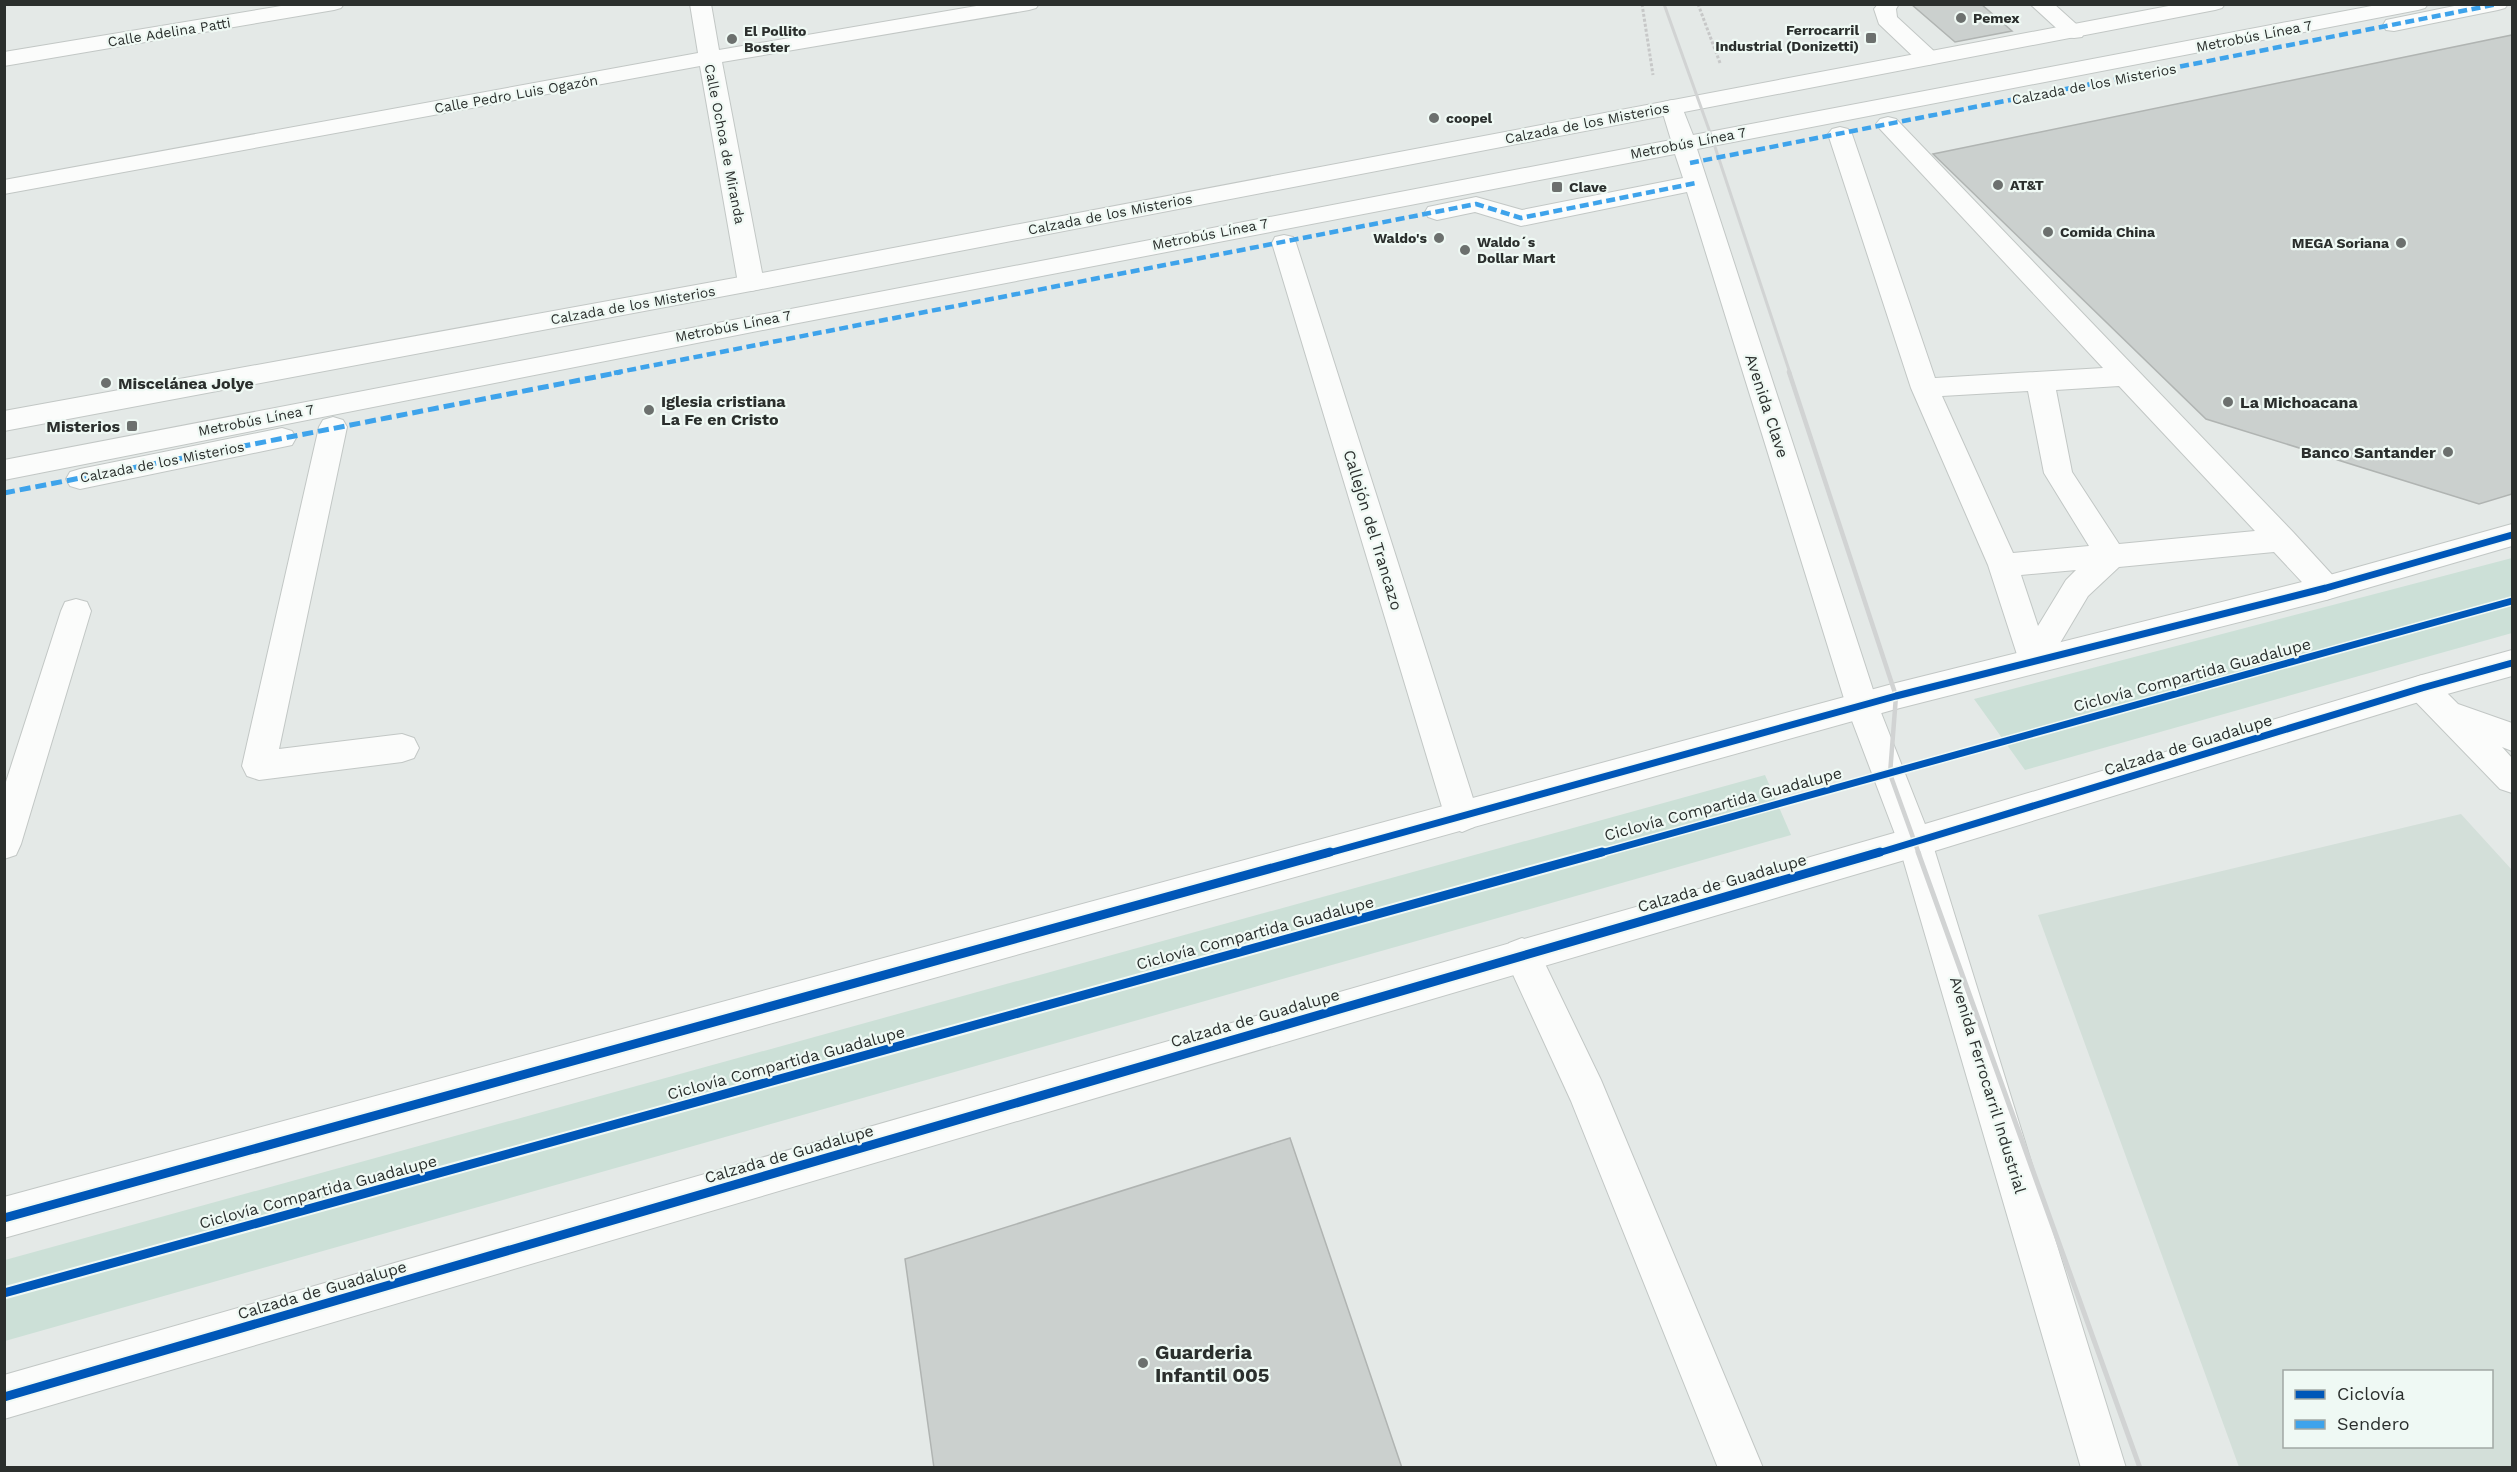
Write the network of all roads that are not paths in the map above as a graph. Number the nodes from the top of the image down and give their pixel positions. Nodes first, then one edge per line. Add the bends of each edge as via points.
1 (334, 4) edge
2 (700, 4) edge
3 (1029, 4) edge
4 (1890, 4) edge
5 (2040, 4) edge
6 (2215, 4) edge
7 (2418, 4) edge
8 (2498, 4) edge
9 (2074, 32) junction
10 (709, 58) junction
11 (1928, 58) junction
12 (4, 59) edge
13 (1664, 108) junction
14 (1888, 124) junction
15 (1840, 134) junction
16 (1690, 163) junction
17 (4, 188) edge
18 (1284, 243) junction
19 (751, 283) junction
20 (2128, 376) junction
21 (2040, 380) junction
22 (1925, 388) junction
23 (4, 421) edge
24 (333, 428) junction
25 (4, 470) edge
26 (4, 493) edge
27 (2512, 535) edge
28 (2282, 540) junction
29 (2111, 556) junction
30 (2003, 565) junction
31 (2326, 588) junction
32 (76, 611) dead end
33 (2033, 661) junction
34 (2512, 663) edge
35 (2422, 688) junction
36 (1863, 705) junction
37 (2450, 714) junction
38 (2512, 737) edge
39 (402, 748) dead end
40 (2512, 779) edge
41 (1462, 817) junction
42 (1915, 842) junction
43 (4, 843) edge
44 (1522, 955) junction
45 (4, 1218) edge
46 (4, 1397) edge
47 (1741, 1467) edge
48 (2104, 1467) edge

1 - 12 street, Calle Adelina Patti
2 - 10 street, Calle Ochoa de Miranda
3 - 10 street, Calle Pedro Luis Ogazón
4 - 11 street via 1885,9 1887,19
5 - 9 street
6 - 9 street, Calzada de los Misterios
7 - 16 street, Metrobús Línea 7
8 - 14 street, Calzada de los Misterios
9 - 11 street, Calzada de los Misterios
10 - 17 street, Calle Pedro Luis Ogazón
10 - 19 street, Calle Ochoa de Miranda
11 - 13 street, Calzada de los Misterios
13 - 16 street, Avenida Clave
13 - 19 street, Calzada de los Misterios
14 - 15 street, Calzada de los Misterios
14 - 20 street
15 - 16 street, Calzada de los Misterios
15 - 22 street
16 - 18 street, Calzada de los Misterios via 1521,218 1476,204
16 - 25 street, Metrobús Línea 7 via 781,317
16 - 36 street, Avenida Clave
18 - 24 street, Calzada de los Misterios
18 - 41 street, Callejón del Trancazo
19 - 23 street, Calzada de los Misterios
20 - 21 street
20 - 28 street
21 - 22 street
21 - 29 street via 2058,473
22 - 30 street
24 - 26 street, Calzada de los Misterios
24 - 39 street via 259,766
27 - 31 street
28 - 29 street
28 - 31 street
29 - 30 street
29 - 33 street via 2077,588
30 - 33 street
31 - 33 street
32 - 43 street
33 - 36 street
34 - 35 street, Calzada de Guadalupe
35 - 37 street
35 - 42 street, Calzada de Guadalupe
36 - 41 street
36 - 42 street, Avenida Ferrocarril Industrial
37 - 38 street
37 - 40 street
41 - 45 street
42 - 44 street, Calzada de Guadalupe
42 - 48 street, Avenida Ferrocarril Industrial
44 - 46 street, Calzada de Guadalupe
44 - 47 street via 1587,1093

